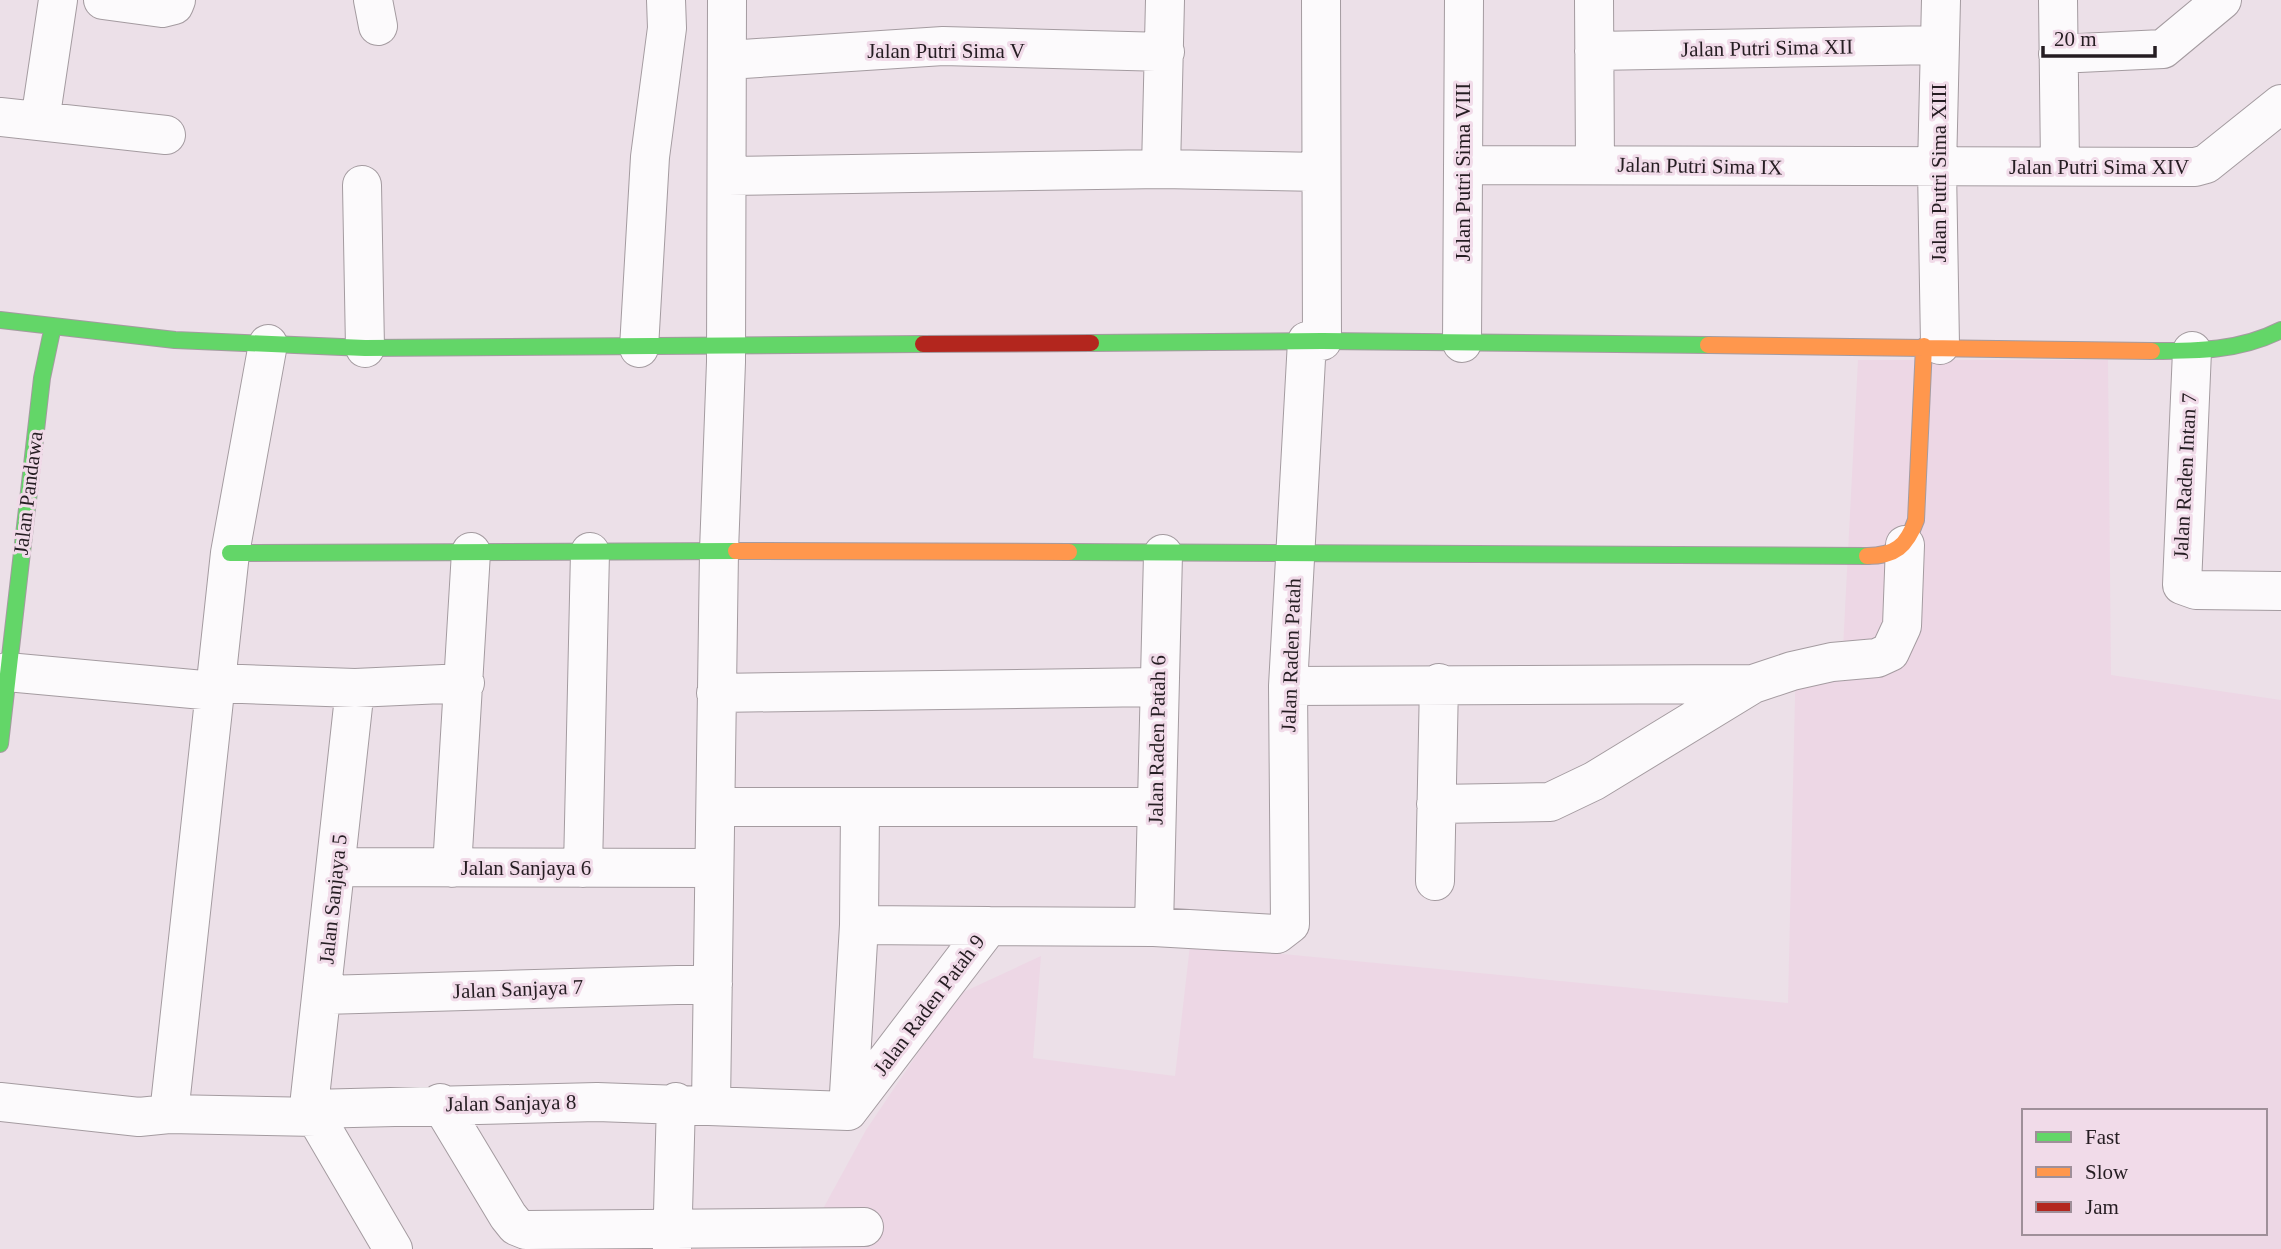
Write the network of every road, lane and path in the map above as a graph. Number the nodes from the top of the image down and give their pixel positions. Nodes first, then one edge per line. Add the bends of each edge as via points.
1 (58, 0) edge
2 (103, 0) edge
3 (176, 0) edge
4 (1165, 0) edge
5 (1321, 0) edge
6 (1464, 0) edge
7 (1594, 0) edge
8 (1941, 0) edge
9 (2058, 0) edge
10 (2222, 0) edge
11 (666, 12) edge
12 (727, 28) edge
13 (1940, 45) junction
14 (1594, 51) junction
15 (1165, 52) junction
16 (2058, 54) junction
17 (2281, 104) edge
18 (0, 117) edge
19 (40, 121) junction
20 (166, 135) dead end
21 (1463, 165) junction
22 (1595, 165) junction
23 (2060, 165) junction
24 (1161, 169) junction
25 (1937, 169) junction
26 (1321, 172) junction
27 (727, 176) junction
28 (362, 184) dead end
29 (0, 320) edge
30 (53, 326) junction
31 (2281, 330) edge
32 (1314, 341) junction
33 (1462, 343) junction
34 (268, 344) junction
35 (725, 346) junction
36 (1932, 346) junction
37 (365, 348) junction
38 (639, 348) junction
39 (2192, 351) junction
40 (1905, 545) junction
41 (719, 551) junction
42 (471, 552) junction
43 (590, 552) junction
44 (230, 553) junction
45 (1294, 553) junction
46 (1163, 554) junction
47 (2281, 591) edge
48 (7, 672) junction
49 (465, 683) junction
50 (1439, 683) junction
51 (1753, 684) junction
52 (1288, 686) junction
53 (214, 687) junction
54 (1158, 687) junction
55 (355, 688) junction
56 (716, 693) junction
57 (0, 744) edge
58 (1436, 804) junction
59 (716, 807) junction
60 (1155, 807) junction
61 (860, 808) junction
62 (337, 867) junction
63 (452, 868) junction
64 (583, 868) junction
65 (714, 868) junction
66 (1435, 881) dead end
67 (859, 925) junction
68 (989, 926) junction
69 (1154, 927) junction
70 (1285, 930) joint
71 (713, 984) junction
72 (323, 995) junction
73 (0, 1102) edge
74 (440, 1103) junction
75 (693, 1104) junction
76 (848, 1111) junction
77 (313, 1113) junction
78 (169, 1114) junction
79 (864, 1227) dead end
80 (672, 1240) edge
81 (393, 1249) edge

1 - 19 street
2 - 3 street via 162,8
4 - 15 street
5 - 26 street, Jalan Raden Patah
6 - 21 street, Jalan Putri Sima VIII
7 - 14 street
8 - 13 street, Jalan Putri Sima XIII
9 - 16 street
10 - 16 street via 2163,49
11 - 12 street, Jalan Putri Sima V
11 - 38 street via 650,157
12 - 15 street, Jalan Putri Sima V via 943,46
12 - 27 street
13 - 14 street, Jalan Putri Sima XII
13 - 25 street, Jalan Putri Sima XIII
14 - 22 street
15 - 24 street
16 - 23 street
17 - 23 street, Jalan Putri Sima XIV via 2200,166
18 - 19 street
19 - 20 street
21 - 22 street, Jalan Putri Sima IX
21 - 33 street, Jalan Putri Sima VIII
22 - 25 street, Jalan Putri Sima IX
23 - 25 street, Jalan Putri Sima XIV
24 - 26 street
24 - 27 street
25 - 36 street, Jalan Putri Sima XIII
26 - 32 street, Jalan Raden Patah
27 - 35 street
28 - 37 street
29 - 30 street
30 - 34 street via 175,340
30 - 48 street, Jalan Pandawa via 42,378
31 - 39 street via 2232,348
32 - 33 street
32 - 35 street
32 - 45 street, Jalan Raden Patah via 1304,380
33 - 36 street
34 - 37 street
34 - 44 street
35 - 38 street
35 - 41 street
36 - 39 street
36 - 40 street via 1916,520
37 - 38 street
39 - 47 street, Jalan Raden Intan 7 via 2182,585 2196,590
40 - 45 street via 1883,556
40 - 51 street via 1902,626 1890,652 1792,671
41 - 43 street
41 - 46 street
41 - 56 street
42 - 43 street
42 - 44 street
42 - 49 street
43 - 64 street
44 - 53 street
45 - 46 street
45 - 52 street, Jalan Raden Patah
46 - 54 street, Jalan Raden Patah 6
48 - 53 street
48 - 57 street, Jalan Pandawa
49 - 55 street
49 - 63 street
50 - 51 street
50 - 52 street
50 - 58 street
51 - 58 street via 1594,781 1550,802
52 - 70 street, Jalan Raden Patah via 1290,923
53 - 55 street
53 - 78 street
54 - 56 street
54 - 60 street, Jalan Raden Patah 6
55 - 62 street, Jalan Sanjaya 5
56 - 59 street
58 - 66 street
59 - 61 street
59 - 65 street
60 - 61 street
60 - 69 street, Jalan Raden Patah 6
61 - 67 street
62 - 63 street, Jalan Sanjaya 6
62 - 72 street, Jalan Sanjaya 5
63 - 64 street, Jalan Sanjaya 6
64 - 65 street, Jalan Sanjaya 6
65 - 71 street
67 - 68 street
67 - 76 street
68 - 69 street, Jalan Raden Patah 9
68 - 76 street, Jalan Raden Patah 9
69 - 70 street, Jalan Raden Patah 9 via 1277,934
71 - 72 street, Jalan Sanjaya 7
71 - 75 street
72 - 77 street, Jalan Sanjaya 5
73 - 78 street, Jalan Sanjaya 8 via 138,1117
74 - 75 street, Jalan Sanjaya 8
74 - 77 street, Jalan Sanjaya 8
74 - 80 street via 516,1226
75 - 76 street
75 - 80 street
77 - 78 street, Jalan Sanjaya 8
77 - 81 street
79 - 80 street

